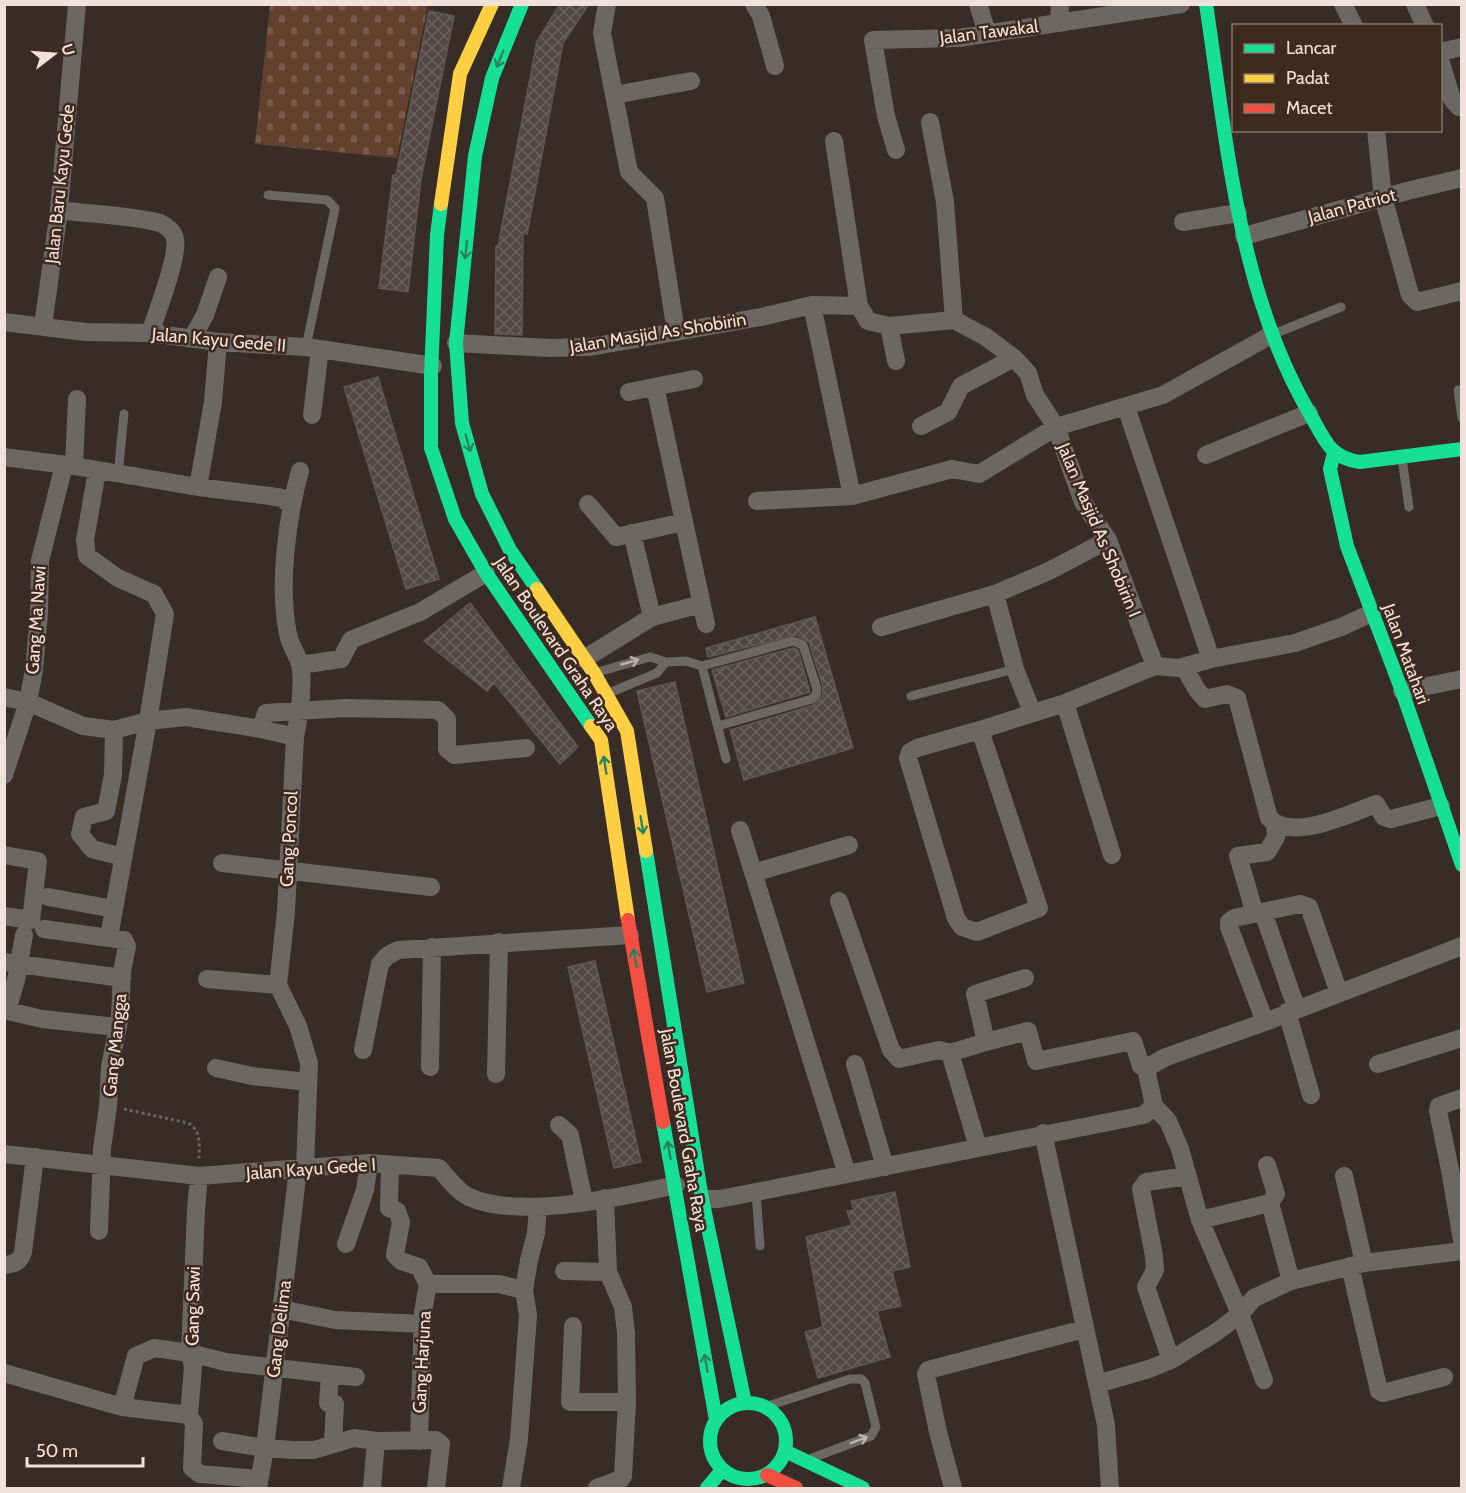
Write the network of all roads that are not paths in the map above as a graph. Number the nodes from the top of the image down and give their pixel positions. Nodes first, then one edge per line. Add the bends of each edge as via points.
1 (77, 4) edge
2 (492, 4) edge
3 (522, 4) edge
4 (607, 4) edge
5 (754, 4) edge
6 (978, 4) edge
7 (1181, 4) edge
8 (1206, 4) edge
9 (1343, 4) edge
10 (1415, 4) edge
11 (1059, 14) edge
12 (1353, 24) edge
13 (1424, 24) edge
14 (987, 33) junction
15 (1461, 47) edge
16 (1442, 52) edge
17 (776, 66) dead end
18 (1442, 66) edge
19 (691, 81) dead end
20 (614, 94) junction
21 (1461, 106) edge
22 (930, 122) dead end
23 (1376, 132) edge
24 (834, 141) dead end
25 (896, 150) dead end
26 (1461, 178) edge
27 (268, 195) dead end
28 (1383, 197) junction
29 (59, 210) junction
30 (1238, 213) junction
31 (1183, 222) dead end
32 (1244, 236) junction
33 (218, 277) dead end
34 (1461, 291) edge
35 (812, 305) junction
36 (859, 306) junction
37 (1341, 307) dead end
38 (954, 320) junction
39 (4, 322) edge
40 (43, 326) junction
41 (888, 326) junction
42 (676, 332) junction
43 (150, 333) junction
44 (1271, 335) junction
45 (192, 338) junction
46 (218, 342) junction
47 (456, 343) junction
48 (321, 350) junction
49 (1014, 358) junction
50 (896, 361) dead end
51 (432, 366) junction
52 (694, 379) dead end
53 (655, 387) junction
54 (1458, 390) dead end
55 (629, 392) dead end
56 (77, 399) dead end
57 (1125, 407) junction
58 (1309, 413) junction
59 (124, 414) dead end
60 (312, 415) dead end
61 (1461, 418) edge
62 (921, 426) dead end
63 (1056, 427) junction
64 (1461, 449) edge
65 (1334, 453) junction
66 (1206, 455) dead end
67 (1402, 456) junction
68 (4, 457) edge
69 (69, 465) junction
70 (97, 471) junction
71 (300, 471) dead end
72 (118, 475) junction
73 (198, 488) junction
74 (852, 496) junction
75 (757, 501) dead end
76 (588, 504) dead end
77 (291, 506) junction
78 (1409, 507) dead end
79 (684, 522) junction
80 (632, 533) junction
81 (1108, 540) junction
82 (486, 573) junction
83 (995, 594) junction
84 (701, 604) junction
85 (1372, 613) junction
86 (652, 617) junction
87 (706, 624) dead end
88 (881, 627) dead end
89 (650, 657) junction
90 (1211, 659) junction
91 (666, 662) junction
92 (300, 665) junction
93 (589, 666) junction
94 (702, 666) junction
95 (1155, 666) junction
96 (1184, 667) junction
97 (1015, 669) junction
98 (657, 673) junction
99 (1461, 679) edge
100 (1402, 692) junction
101 (607, 693) junction
102 (4, 696) edge
103 (911, 696) dead end
104 (28, 702) junction
105 (1065, 703) junction
106 (300, 709) junction
107 (1032, 712) junction
108 (148, 721) junction
109 (718, 726) junction
110 (261, 729) junction
111 (114, 730) junction
112 (980, 730) junction
113 (627, 731) junction
114 (295, 737) junction
115 (601, 740) junction
116 (526, 748) dead end
117 (726, 759) dead end
118 (4, 775) edge
119 (1441, 806) junction
120 (1275, 824) junction
121 (740, 830) dead end
122 (849, 845) dead end
123 (4, 855) edge
124 (1112, 855) dead end
125 (123, 858) junction
126 (222, 863) dead end
127 (1461, 865) edge
128 (287, 869) junction
129 (753, 873) junction
130 (431, 886) dead end
131 (48, 897) dead end
132 (839, 901) dead end
133 (114, 909) junction
134 (1259, 913) junction
135 (4, 916) edge
136 (44, 929) dead end
137 (630, 934) junction
138 (24, 935) dead end
139 (109, 937) junction
140 (499, 942) junction
141 (1461, 946) edge
142 (432, 947) junction
143 (11, 963) edge
144 (122, 978) junction
145 (1025, 978) dead end
146 (207, 979) dead end
147 (278, 985) junction
148 (1339, 993) junction
149 (6, 1010) edge
150 (1292, 1010) junction
151 (1265, 1022) junction
152 (117, 1027) junction
153 (1461, 1038) edge
154 (986, 1042) junction
155 (363, 1050) dead end
156 (950, 1053) junction
157 (855, 1064) dead end
158 (1378, 1064) dead end
159 (430, 1067) dead end
160 (216, 1068) dead end
161 (1146, 1068) junction
162 (496, 1074) dead end
163 (308, 1082) junction
164 (1311, 1095) dead end
165 (1461, 1098) edge
166 (1154, 1106) junction
167 (559, 1125) dead end
168 (1043, 1133) junction
169 (978, 1147) junction
170 (4, 1154) edge
171 (35, 1157) junction
172 (369, 1163) junction
173 (390, 1165) junction
174 (1267, 1165) dead end
175 (101, 1166) junction
176 (885, 1167) junction
177 (302, 1169) junction
178 (1456, 1170) edge
179 (847, 1174) junction
180 (199, 1176) junction
181 (1188, 1176) junction
182 (1344, 1176) dead end
183 (676, 1185) junction
184 (756, 1192) junction
185 (605, 1198) junction
186 (702, 1199) junction
187 (584, 1201) junction
188 (1270, 1203) junction
189 (538, 1207) junction
190 (1200, 1220) junction
191 (99, 1231) dead end
192 (1461, 1240) edge
193 (346, 1244) dead end
194 (760, 1246) dead end
195 (1461, 1251) edge
196 (12, 1262) edge
197 (1357, 1265) junction
198 (564, 1271) dead end
199 (608, 1272) junction
200 (1291, 1281) junction
201 (428, 1284) junction
202 (524, 1290) junction
203 (281, 1309) junction
204 (1240, 1314) junction
205 (423, 1324) junction
206 (573, 1326) dead end
207 (1084, 1329) junction
208 (190, 1353) junction
209 (1171, 1360) junction
210 (273, 1367) junction
211 (4, 1373) edge
212 (330, 1374) junction
213 (356, 1377) dead end
214 (1444, 1377) dead end
215 (1264, 1380) dead end
216 (1097, 1383) junction
217 (627, 1402) junction
218 (746, 1403) junction
219 (122, 1407) junction
220 (765, 1407) junction
221 (189, 1415) junction
222 (716, 1420) junction
223 (222, 1441) dead end
224 (376, 1441) junction
225 (419, 1441) junction
226 (333, 1444) junction
227 (265, 1448) junction
228 (785, 1451) junction
229 (804, 1461) junction
230 (722, 1470) junction
231 (767, 1475) junction
232 (258, 1484) edge
233 (372, 1488) edge
234 (436, 1488) edge
235 (511, 1488) edge
236 (597, 1488) edge
237 (707, 1488) edge
238 (796, 1488) edge
239 (863, 1488) edge
240 (952, 1488) edge
241 (1110, 1488) edge

1 - 29 street, Jalan Baru Kayu Gede
2 - 51 main road, Jalan Boulevard Graha Raya via 460,74 437,236
3 -> 47 main road, Jalan Boulevard Graha Raya via 492,78 475,156
4 - 20 street via 602,33
5 - 17 street
6 - 14 street
7 - 11 street, Jalan Tawakal
8 - 30 main road
9 - 12 street
10 - 13 street
11 - 14 street, Jalan Tawakal
14 - 25 street, Jalan Tawakal via 873,40
15 - 16 street
18 - 21 street via 1452,99
19 - 20 street
20 - 42 street via 629,172 655,198
22 - 38 street via 945,202
23 - 28 street
24 - 36 street
26 - 28 street, Jalan Patriot
27 - 48 lane via 327,200 335,208
28 - 32 street, Jalan Patriot
28 - 34 street via 1413,300
29 - 40 street, Jalan Baru Kayu Gede
29 - 43 street via 136,219 170,229 176,241 167,285
30 - 31 street
30 - 32 main road
32 - 44 main road
33 - 45 street
35 - 36 street, Jalan Masjid As Shobirin
35 - 42 street, Jalan Masjid As Shobirin
35 - 74 street
36 - 41 street via 868,321
37 - 44 lane
38 - 41 street
38 - 49 street
39 - 40 street, Jalan Kayu Gede II
40 - 43 street, Jalan Kayu Gede II via 86,332
41 - 50 street
42 - 47 street, Jalan Masjid As Shobirin via 590,347
43 - 45 street, Jalan Kayu Gede II
44 - 57 street via 1163,395
44 - 58 main road
45 - 46 street, Jalan Kayu Gede II
46 - 48 street, Jalan Kayu Gede II
46 - 73 street via 213,402
47 -> 93 main road, Jalan Boulevard Graha Raya via 462,423 482,494 510,549
48 - 51 street, Jalan Kayu Gede II
48 - 60 street
49 - 62 street via 961,386 948,412
49 - 63 street via 1028,373 1035,395
51 - 82 main road, Jalan Boulevard Graha Raya via 431,447 455,519
52 - 53 street
53 - 55 street
53 - 79 street
54 - 61 lane
56 - 69 street, Gang Ma Nawi
57 - 63 street
57 - 90 street
58 - 65 main road
58 - 66 street
59 - 72 lane
63 - 74 street via 979,474 952,469
63 - 81 street, Jalan Masjid As Shobirin I via 1083,502
64 - 67 main road
65 - 67 main road via 1345,460 1360,462
65 - 85 main road, Jalan Matahari via 1330,468 1347,546
67 - 78 lane
68 - 69 street
69 - 70 street
69 - 104 street, Gang Ma Nawi via 40,561 39,614
70 - 72 street
70 - 108 street via 85,540 87,556 118,578 154,594 165,614
71 - 77 street, Gang Poncol
72 - 73 street
73 - 77 street via 270,495
74 - 75 street
76 - 80 street via 616,537
77 - 92 street, Gang Poncol via 284,590 288,636
79 - 80 street
79 - 84 street
80 - 86 street
81 - 83 street
81 - 95 street, Jalan Masjid As Shobirin I
82 - 92 street via 402,621 351,640 341,659
82 - 115 main road, Jalan Boulevard Graha Raya
83 - 88 street
83 - 97 street
84 - 86 street
84 - 87 street
85 - 90 street via 1294,643
85 - 100 main road, Jalan Matahari
86 - 93 street
89 - 91 lane
93 -> 89 lane
89 - 98 lane
90 - 96 street
91 - 94 lane via 686,661
91 - 98 lane
92 - 106 street, Gang Poncol
93 - 101 main road, Jalan Boulevard Graha Raya
94 - 109 lane
94 - 109 lane via 793,640 803,645 817,689 812,699
95 - 96 street
95 - 105 street
96 - 120 street via 1205,699 1227,694 1237,698 1269,818
97 - 103 lane
97 - 107 street
98 - 101 lane
99 - 100 street
100 - 119 main road, Jalan Matahari
101 - 113 main road, Jalan Boulevard Graha Raya
102 - 104 street
104 - 111 street via 83,726
104 - 118 street, Gang Ma Nawi
105 - 107 street
105 - 124 street
106 - 110 street via 266,713
106 - 114 street, Gang Poncol
106 - 116 street via 438,710 447,719 447,749 454,755
107 - 112 street
108 - 110 street via 186,717
108 - 111 street
108 - 125 street
109 - 117 lane
110 - 114 street
111 - 125 street via 113,775 106,811 84,817 80,834 92,849
112 - 112 street via 917,748 908,758 956,918 962,927 977,932 1040,908
113 - 115 main road
113 -> 186 main road, Jalan Boulevard Graha Raya
114 - 128 street, Gang Poncol
137 -> 115 main road, Jalan Boulevard Graha Raya
119 - 120 street via 1391,819 1384,817 1376,804 1295,829
119 - 127 main road, Jalan Matahari
120 - 134 street via 1276,837 1267,852 1238,856
121 - 129 street
122 - 129 street
123 - 135 street via 38,861 31,920
125 - 133 street
126 - 128 street
128 - 130 street
128 - 147 street, Gang Poncol
129 - 179 street
131 - 133 street
132 - 156 street via 891,1050 899,1059 939,1050
133 - 139 street
134 - 148 street via 1300,904 1310,907
134 - 150 street via 1290,993
134 - 151 street via 1234,918 1229,927
136 - 139 street
137 - 140 street
183 -> 137 main road, Jalan Boulevard Graha Raya
138 - 143 street
139 - 144 street, Gang Mangga via 126,942
140 - 142 street
140 - 162 street
141 - 148 street
142 - 155 street via 398,950 380,964
142 - 159 street
143 - 144 street
143 - 149 street
144 - 152 street, Gang Mangga
145 - 154 street via 975,994
146 - 147 street
147 - 163 street via 298,1026 309,1063
148 - 150 street
149 - 152 street via 42,1019
150 - 151 street
150 - 164 street
151 - 161 street
152 - 175 street, Gang Mangga
153 - 158 street
154 - 156 street
154 - 161 street via 1028,1031 1036,1061 1133,1041 1141,1066
156 - 169 street
157 - 176 street
160 - 163 street
161 - 166 street
163 - 177 street
165 - 178 street via 1444,1103 1438,1111
166 - 168 street via 1144,1114
166 - 181 street via 1168,1121
167 - 187 street via 570,1135
168 - 169 street
168 - 207 street
169 - 176 street
170 - 171 street, Jalan Kayu Gede I
171 - 175 street, Jalan Kayu Gede I
171 - 196 street via 23,1252
172 - 173 street, Jalan Kayu Gede I
172 - 177 street, Jalan Kayu Gede I
172 - 193 street via 365,1190
173 - 189 street, Jalan Kayu Gede I via 439,1168 467,1196 496,1205
173 - 201 street via 388,1208 397,1211 400,1222 395,1255 401,1262 419,1267
174 - 188 street via 1276,1194
175 - 180 street, Jalan Kayu Gede I
175 - 191 street, Gang Mangga
176 - 179 street
177 - 180 street, Jalan Kayu Gede I
177 - 203 street, Gang Delima
178 - 192 street
179 - 184 street
180 - 208 street, Gang Sawi
181 - 190 street
181 - 209 street via 1146,1182 1141,1189 1155,1270 1146,1287
182 - 197 street
183 - 185 street, Jalan Kayu Gede I
222 -> 183 main road, Jalan Boulevard Graha Raya
184 - 186 street
184 - 194 lane
185 - 187 street, Jalan Kayu Gede I
185 - 199 street
186 - 218 main road, Jalan Boulevard Graha Raya
187 - 189 street, Jalan Kayu Gede I
188 - 190 street
188 - 200 street
189 - 202 street
190 - 204 street
195 - 197 street
197 - 200 street
197 - 214 street via 1380,1390 1383,1393
198 - 199 street
199 - 217 street via 623,1307
200 - 204 street via 1254,1298
201 - 202 street via 499,1284
201 - 205 street, Gang Harjuna
202 - 235 street via 528,1315 519,1439
203 - 205 street via 335,1320
203 - 210 street, Gang Delima
204 - 209 street
204 - 215 street
205 - 225 street, Gang Harjuna
206 - 217 street via 570,1402
207 - 216 street
207 - 240 street via 928,1370
208 - 210 street, Gang Sawi
208 - 219 street via 154,1348 136,1356
208 - 221 street via 193,1367
209 - 216 street
210 - 212 street, Gang Sawi
210 - 227 street, Gang Delima
211 - 219 street
212 - 213 street, Gang Sawi
212 - 226 street via 328,1403 335,1404
216 - 241 street via 1106,1425
217 - 236 street via 621,1479
218 - 220 main road
218 - 222 main road via 729,1408
219 - 221 street
220 - 228 main road via 780,1421
229 -> 220 lane via 875,1432 865,1383 850,1379
221 - 232 street via 194,1424 194,1472
222 - 230 main road via 711,1451
223 - 227 street
224 - 225 street
224 - 226 street via 354,1438
224 - 233 street
225 - 234 street via 436,1440 441,1444
226 - 227 street via 314,1450
227 - 232 street, Gang Delima
228 - 229 main road
228 - 231 main road
229 - 239 main road
230 - 231 main road via 744,1479
230 - 237 main road
231 - 238 main road

